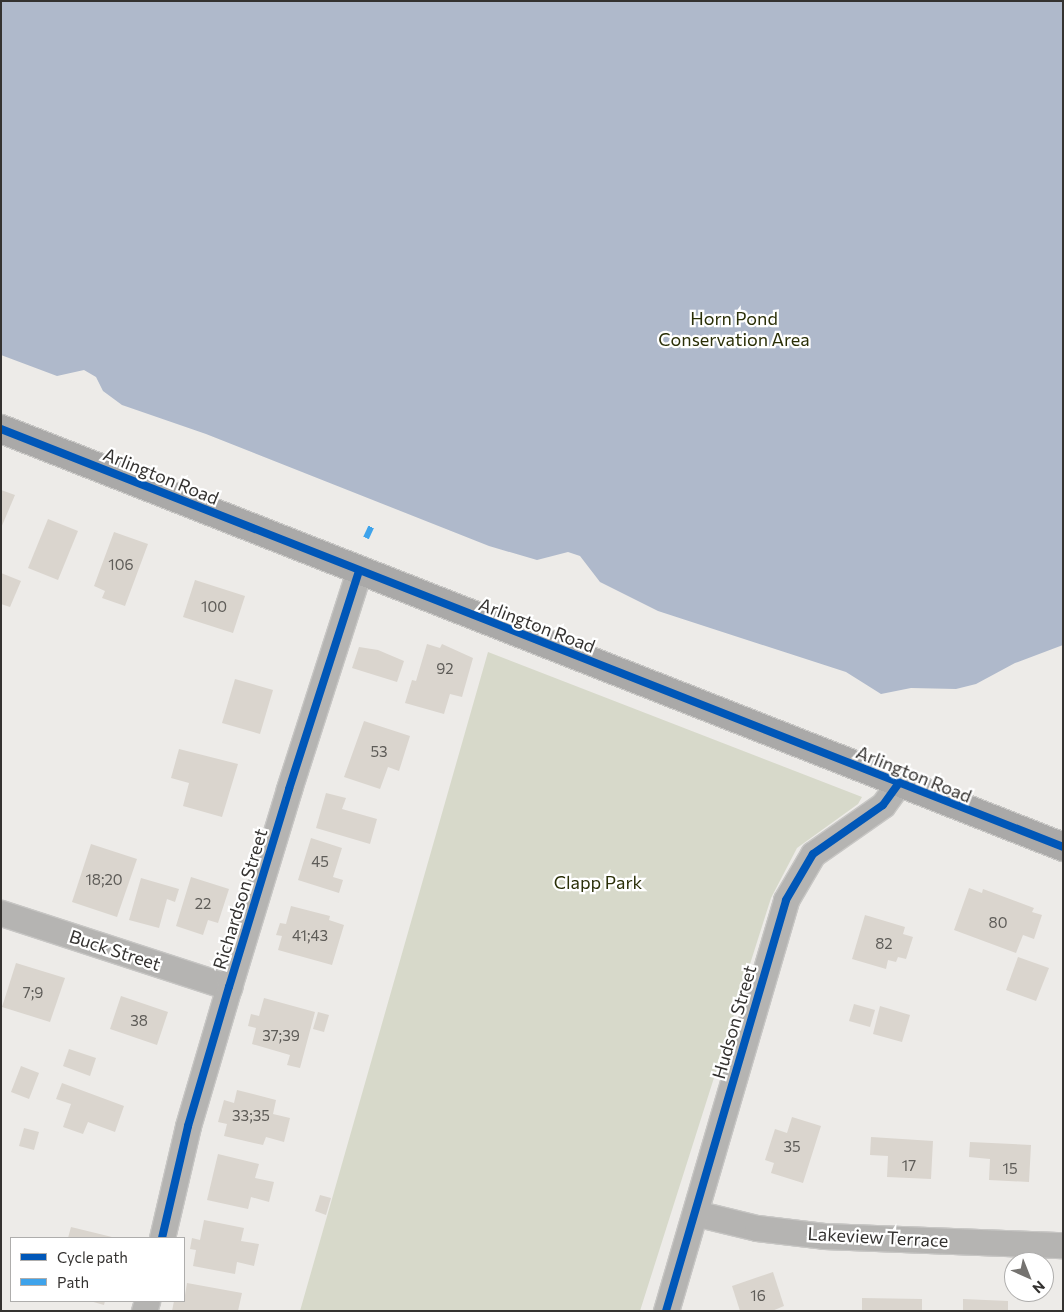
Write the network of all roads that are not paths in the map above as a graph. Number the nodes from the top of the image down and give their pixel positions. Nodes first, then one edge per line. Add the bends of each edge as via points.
1 (1, 429) edge
2 (359, 571) junction
3 (898, 784) junction
4 (1063, 847) edge
5 (1, 913) edge
6 (229, 987) junction
7 (695, 1213) junction
8 (162, 1237) edge
9 (1063, 1245) edge
10 (666, 1311) edge

1 - 2 street, Arlington Road
2 - 3 street, Arlington Road
2 - 6 street, Richardson Street via 288,789
3 - 4 street, Arlington Road
3 - 7 street, Hudson Street via 883,805 813,854 786,900
5 - 6 street, Buck Street
6 - 8 street, Richardson Street via 188,1126
7 - 9 street, Lakeview Terrace via 757,1228 824,1236
7 - 10 street, Hudson Street

